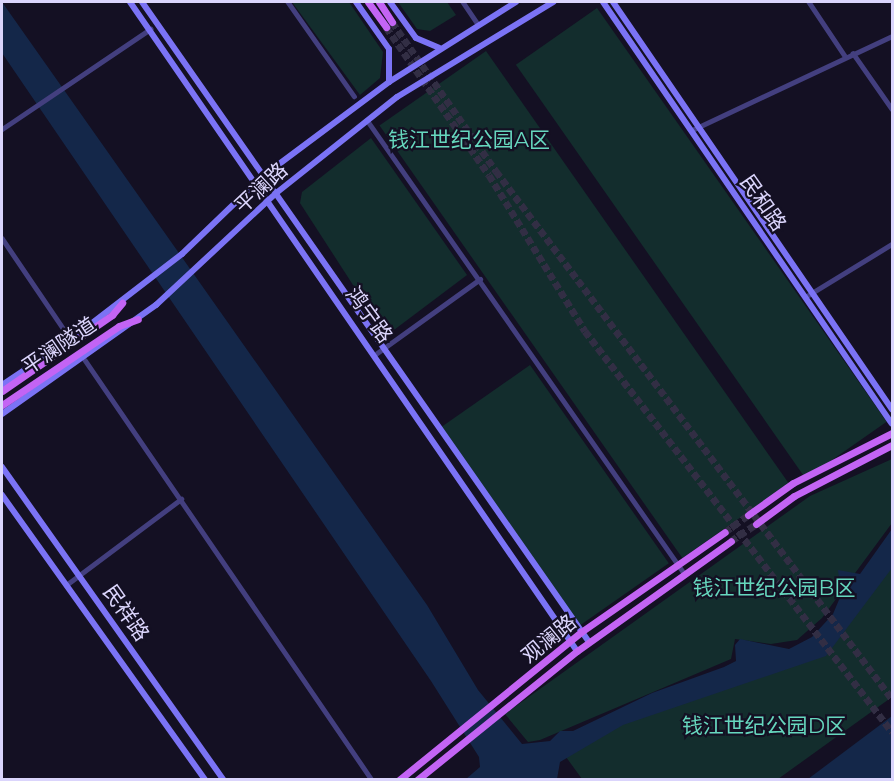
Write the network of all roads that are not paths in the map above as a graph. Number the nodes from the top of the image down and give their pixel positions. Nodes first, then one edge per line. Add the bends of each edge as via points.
1 (130, 2) edge
2 (142, 2) edge
3 (288, 2) edge
4 (356, 2) edge
5 (368, 2) edge
6 (379, 2) edge
7 (390, 2) edge
8 (463, 2) edge
9 (516, 2) edge
10 (554, 2) edge
11 (603, 2) edge
12 (614, 2) edge
13 (810, 2) edge
14 (392, 22) tunnel mouth
15 (478, 24) junction
16 (386, 27) tunnel mouth
17 (150, 29) junction
18 (892, 36) edge
19 (440, 48) junction
20 (853, 52) junction
21 (844, 56) junction
22 (389, 82) junction
23 (354, 96) dead end
24 (892, 109) edge
25 (367, 120) junction
26 (3, 128) edge
27 (695, 128) junction
28 (263, 176) junction
29 (256, 181) junction
30 (275, 194) junction
31 (268, 202) junction
32 (2, 238) edge
33 (892, 244) edge
34 (480, 279) junction
35 (810, 295) junction
36 (122, 303) junction
37 (138, 319) junction
38 (71, 340) junction
39 (380, 352) junction
40 (85, 360) junction
41 (2, 385) edge
42 (2, 391) edge
43 (2, 405) edge
44 (892, 410) edge
45 (2, 414) edge
46 (892, 424) edge
47 (892, 433) edge
48 (892, 445) edge
49 (2, 467) edge
50 (2, 495) edge
51 (181, 499) junction
52 (748, 515) tunnel mouth
53 (756, 524) tunnel mouth
54 (725, 532) tunnel mouth
55 (731, 541) tunnel mouth
56 (678, 565) junction
57 (684, 573) junction
58 (78, 574) junction
59 (66, 585) junction
60 (581, 633) junction
61 (572, 641) junction
62 (589, 642) junction
63 (577, 651) junction
64 (205, 780) edge
65 (224, 780) edge
66 (372, 780) edge
67 (399, 780) edge
68 (417, 780) edge

1 - 17 main road, 鸿宁路
2 - 28 main road, 鸿宁路
3 - 23 street
4 - 22 main road via 389,49
5 - 16 main road
6 - 14 main road
7 - 19 main road via 416,38
8 - 15 street
9 - 15 main road, 平澜路
10 - 25 main road, 平澜路
11 - 27 main road, 民和路
12 - 27 main road, 民和路
13 - 21 street
15 - 19 main road, 平澜路
17 - 26 street via 98,68
17 - 29 main road, 鸿宁路
18 - 20 street
19 - 22 main road, 平澜路
20 - 21 street
20 - 24 street
21 - 27 street
22 - 28 main road, 平澜路
25 - 30 main road, 平澜路
25 - 34 street
27 - 35 main road, 民和路
28 - 29 main road, 平澜路
28 - 30 main road, 鸿宁路
29 - 31 main road, 鸿宁路
29 - 36 main road, 平澜路 via 182,254
30 - 31 main road, 平澜路
30 - 39 main road, 鸿宁路
31 - 37 main road, 平澜路 via 206,264
31 - 39 main road, 鸿宁路
32 - 38 street
33 - 35 street
34 - 39 street
34 - 56 street
35 - 44 main road, 民和路
35 - 46 main road, 民和路
36 - 38 main road, 平澜路
36 - 42 main road, 平澜隧道 via 112,315
37 - 40 main road, 平澜路
37 - 43 main road, 平澜隧道 via 118,326
38 - 41 main road, 平澜路
39 - 60 main road, 鸿宁路
39 - 61 main road, 鸿宁路
40 - 45 main road, 平澜路
40 - 51 street
47 - 52 main road via 793,483
48 - 53 main road via 794,496
49 - 58 main road, 民祥路
50 - 59 main road, 民祥路
51 - 58 street
51 - 66 street
54 - 56 main road, 观澜路
55 - 57 main road, 观澜路
56 - 57 street
56 - 60 main road, 观澜路
57 - 62 main road, 观澜路
58 - 59 street
58 - 65 main road, 民祥路
59 - 64 main road, 民祥路
60 - 61 main road, 观澜路
60 - 62 main road, 鸿宁路
61 - 63 main road, 鸿宁路
61 - 67 main road, 观澜路
62 - 63 main road, 观澜路
63 - 68 main road, 观澜路

